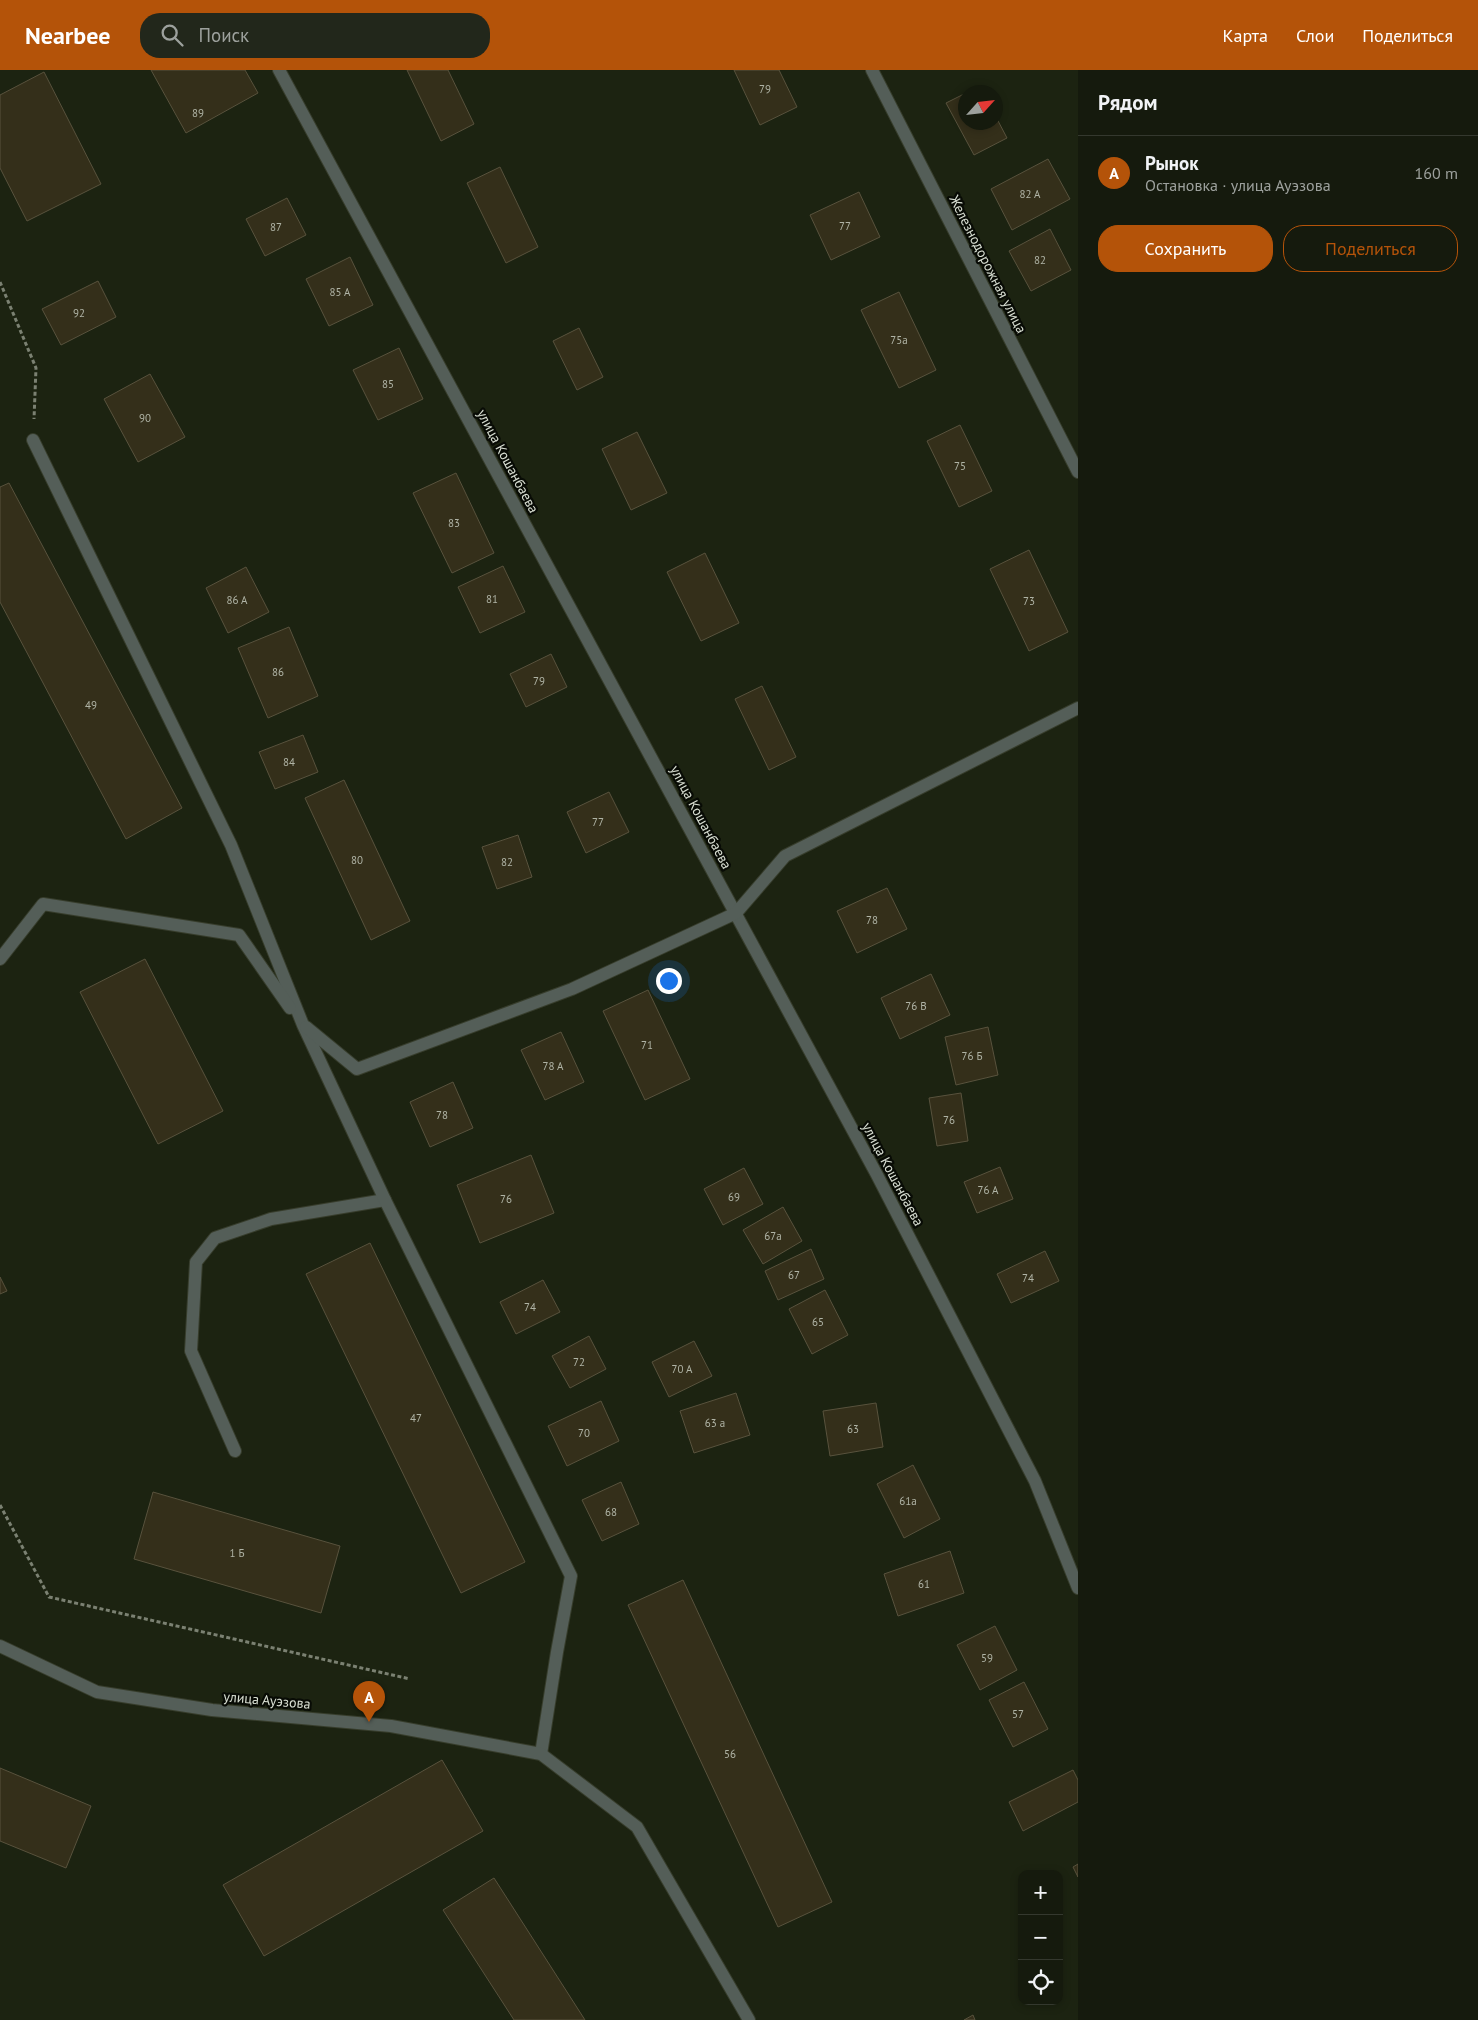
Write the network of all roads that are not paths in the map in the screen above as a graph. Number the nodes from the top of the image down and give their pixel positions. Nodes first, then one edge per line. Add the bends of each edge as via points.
1 (279, 70) edge
2 (872, 70) edge
3 (33, 440) road end
4 (1078, 472) edge
5 (1078, 708) edge
6 (736, 913) junction
7 (0, 959) edge
8 (303, 1025) junction
9 (385, 1200) junction
10 (235, 1450) dead end
11 (1078, 1588) edge
12 (0, 1646) edge
13 (541, 1754) junction
14 (750, 2020) edge

1 - 6 street, улица Кошанбаева
2 - 4 street, Железнодорожная улица
3 - 8 street via 231,844
5 - 6 street via 785,856
6 - 8 street via 572,989 357,1069
6 - 11 street, улица Кошанбаева via 877,1174 1034,1481
7 - 8 street via 43,904 239,935
8 - 9 street
9 - 10 street via 271,1219 215,1238 196,1262 191,1352
9 - 13 street via 571,1576
12 - 13 street, улица Ауэзова via 97,1692 212,1710 391,1726
13 - 14 street via 637,1827

